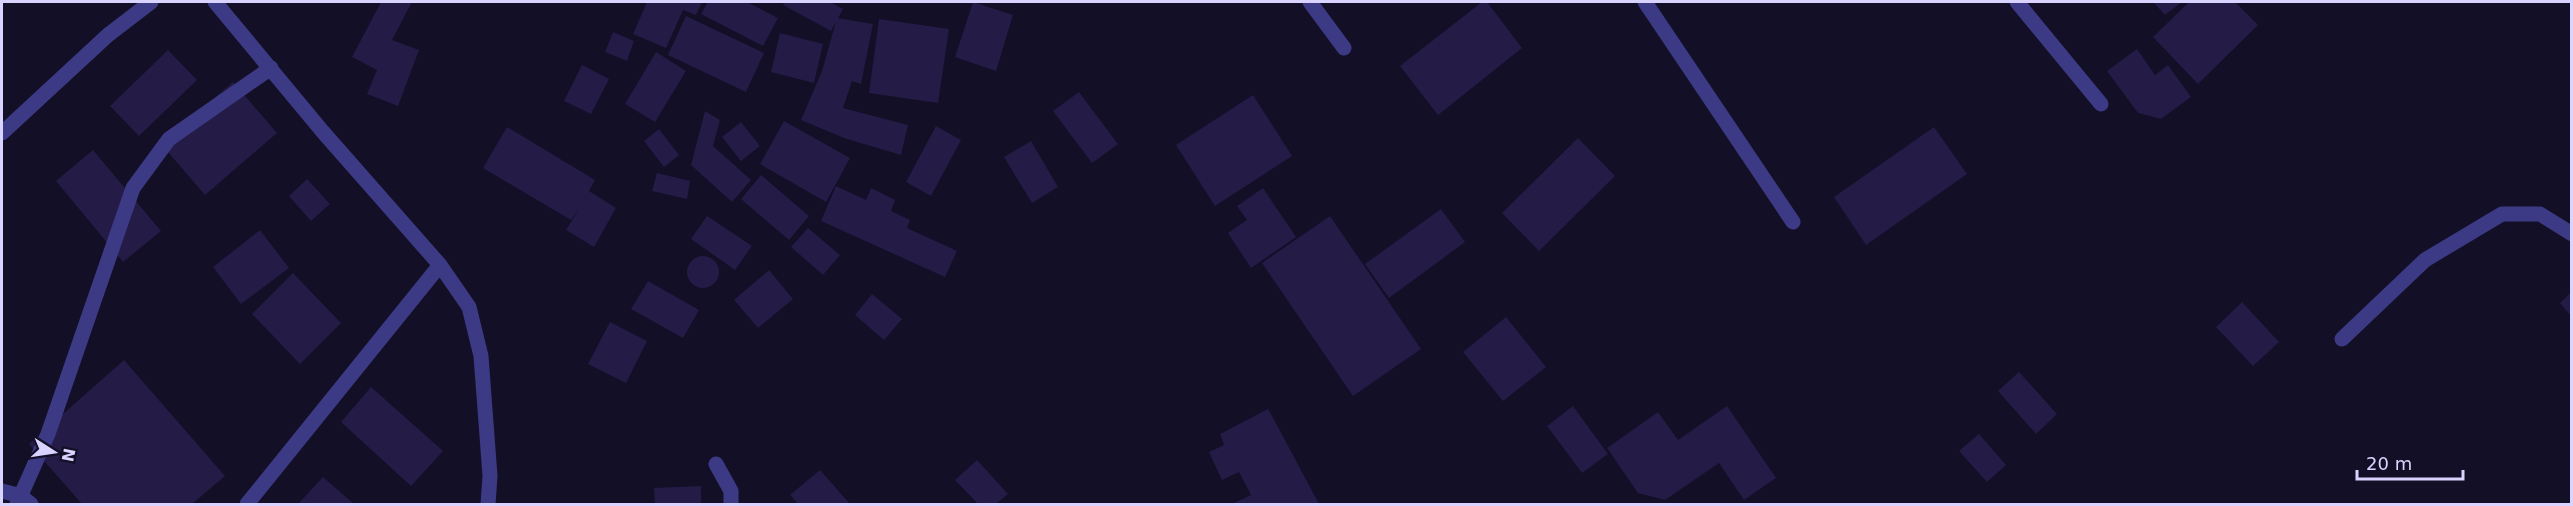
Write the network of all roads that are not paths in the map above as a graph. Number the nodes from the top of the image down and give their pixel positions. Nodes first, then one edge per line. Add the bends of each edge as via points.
1 (151, 2) edge
2 (215, 2) edge
3 (1310, 2) edge
4 (1645, 2) edge
5 (2017, 2) edge
6 (1344, 48) dead end
7 (270, 68) junction
8 (2101, 104) dead end
9 (2, 133) edge
10 (1793, 222) dead end
11 (2571, 234) edge
12 (440, 265) junction
13 (2342, 339) dead end
14 (716, 464) dead end
15 (2, 491) edge
16 (23, 502) edge
17 (247, 504) edge
18 (488, 504) edge
19 (731, 504) edge

1 - 9 street via 108,35
2 - 7 street
3 - 6 street
4 - 10 street
5 - 8 street
7 - 12 street
7 - 16 street via 169,139 133,188
11 - 13 street via 2540,214 2502,214 2426,260
12 - 17 street
12 - 18 street via 469,307 481,356 490,476
14 - 19 street via 731,491
15 - 16 street

